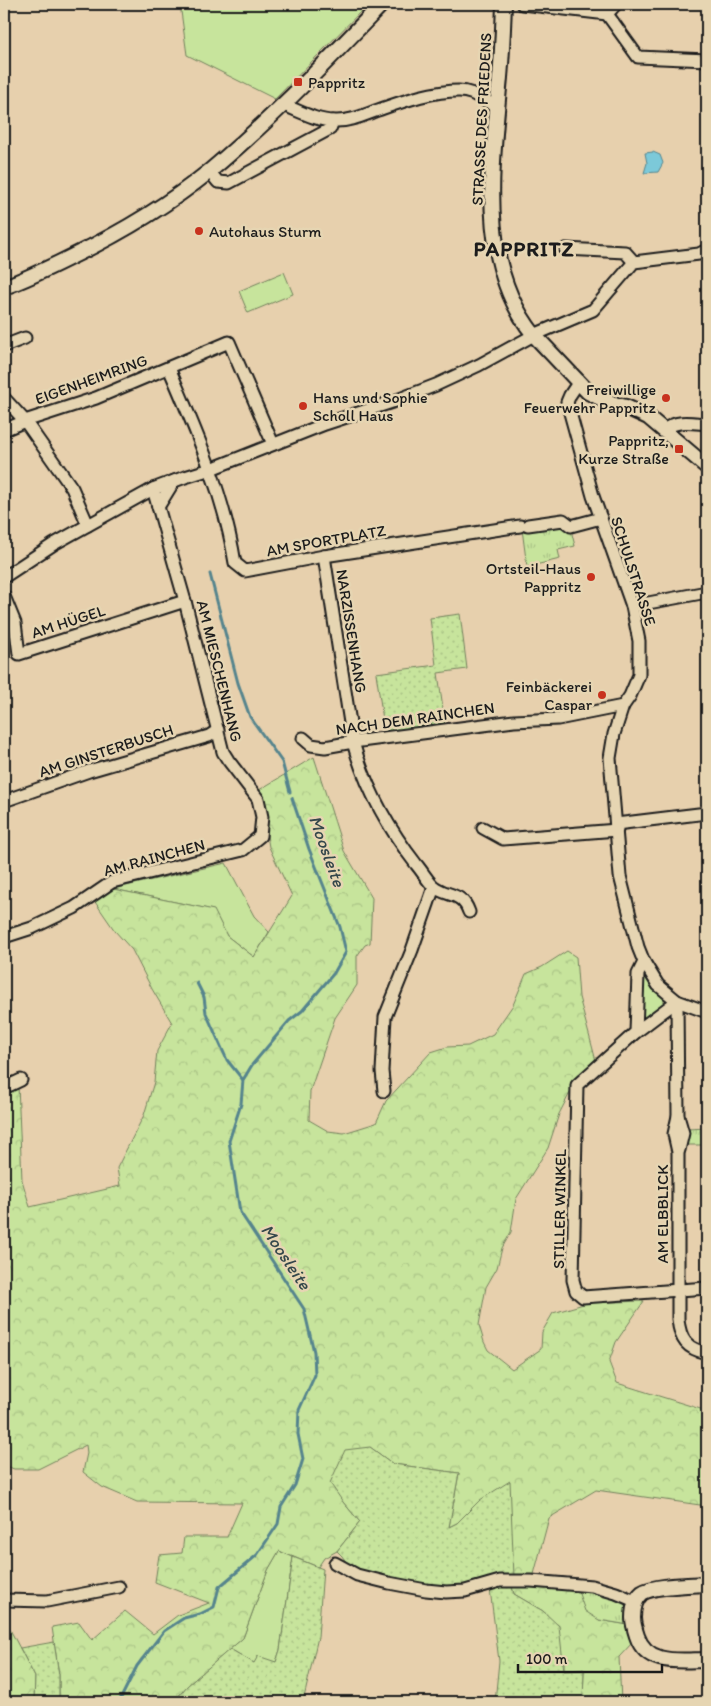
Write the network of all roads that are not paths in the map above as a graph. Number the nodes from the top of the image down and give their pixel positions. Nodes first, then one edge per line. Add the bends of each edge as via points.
1 (382, 4) edge
2 (504, 4) edge
3 (522, 4) edge
4 (616, 4) edge
5 (607, 14) junction
6 (707, 60) edge
7 (284, 105) junction
8 (498, 106) junction
9 (333, 121) junction
10 (209, 171) junction
11 (565, 249) dead end
12 (707, 251) edge
13 (634, 262) junction
14 (4, 287) edge
15 (534, 335) junction
16 (25, 338) dead end
17 (4, 346) edge
18 (169, 368) junction
19 (578, 383) junction
20 (4, 398) edge
21 (25, 421) junction
22 (707, 424) edge
23 (4, 430) edge
24 (665, 430) junction
25 (274, 444) junction
26 (707, 466) edge
27 (211, 469) junction
28 (174, 481) junction
29 (153, 489) junction
30 (158, 507) junction
31 (601, 518) junction
32 (88, 526) junction
33 (324, 556) junction
34 (4, 577) edge
35 (707, 592) edge
36 (4, 596) edge
37 (185, 600) junction
38 (632, 606) junction
39 (624, 706) junction
40 (218, 730) junction
41 (303, 738) dead end
42 (353, 742) junction
43 (4, 800) edge
44 (707, 813) edge
45 (616, 827) junction
46 (483, 828) dead end
47 (260, 836) joint
48 (434, 887) junction
49 (469, 912) dead end
50 (4, 937) edge
51 (644, 962) junction
52 (677, 1001) junction
53 (707, 1012) edge
54 (636, 1032) junction
55 (21, 1080) dead end
56 (4, 1088) edge
57 (384, 1092) dead end
58 (678, 1276) junction
59 (694, 1288) junction
60 (707, 1288) edge
61 (677, 1290) junction
62 (707, 1354) edge
63 (335, 1563) dead end
64 (707, 1584) edge
65 (119, 1587) dead end
66 (4, 1600) edge
67 (636, 1601) junction
68 (707, 1660) edge

1 - 7 street
2 - 8 street, STRASSE DES FRIEDENS
3 - 5 street
4 - 5 street
5 - 6 street via 638,57
7 - 9 street
7 - 10 street
8 - 9 street via 470,92 444,92 406,100 346,121
8 - 15 street, STRASSE DES FRIEDENS via 492,189 495,240 504,280 519,313
9 - 10 street via 330,129 230,183 218,182
10 - 14 street via 104,241
11 - 13 street via 625,252
12 - 13 street
13 - 15 street via 593,310
15 - 19 street, STRASSE DES FRIEDENS
15 - 25 street via 436,385
16 - 17 street
18 - 21 street, EIGENHEIMRING via 96,398
18 - 25 street, EIGENHEIMRING via 228,342
18 - 27 street, EIGENHEIMRING
19 - 24 street, STRASSE DES FRIEDENS via 599,398 641,413
19 - 31 street, SCHULSTRASSE via 567,402
20 - 21 street
21 - 23 street, EIGENHEIMRING
21 - 32 street via 72,488
22 - 24 street via 677,423
24 - 26 street, STRASSE DES FRIEDENS
25 - 27 street
27 - 28 street
27 - 33 street, AM SPORTPLATZ via 231,536 235,563 245,571
28 - 29 street
28 - 30 street
29 - 30 street, AM MIESCHENHANG
29 - 32 street
30 - 37 street, AM MIESCHENHANG
31 - 33 street, AM SPORTPLATZ via 571,526 563,520
31 - 38 street, SCHULSTRASSE
32 - 34 street
33 - 42 street, NARZISSENHANG
35 - 38 street
36 - 37 street, AM HÜGEL via 15,623 19,654
37 - 40 street, AM MIESCHENHANG
38 - 39 street, SCHULSTRASSE via 640,665 636,684
39 - 42 street, NACH DEM RAINCHEN via 558,719 504,722
39 - 45 street, SCHULSTRASSE via 610,758
40 - 43 street, AM GINSTERBUSCH via 208,736
40 - 47 street, AM MIESCHENHANG via 223,752 258,799 262,818
41 - 42 street, NACH DEM RAINCHEN via 318,747
42 - 48 street, NARZISSENHANG via 376,802 399,842
44 - 45 street
45 - 46 street via 503,839
45 - 51 street, SCHULSTRASSE via 620,876
47 - 50 street, AM RAINCHEN via 242,850 112,882 74,908
48 - 49 street via 461,899
48 - 57 street via 385,1017
51 - 52 street, SCHULSTRASSE via 658,985
51 - 54 street via 638,974
52 - 53 street, SCHULSTRASSE
52 - 54 street
52 - 58 street, AM ELBBLICK via 678,1116 684,1133 678,1152
54 - 61 street, STILLER WINKEL via 577,1085 573,1280 576,1291 583,1297
55 - 56 street
58 - 59 street, AM ELBBLICK
58 - 61 street, AM ELBBLICK
59 - 60 street
59 - 61 street
61 - 62 street, AM ELBBLICK via 679,1330 683,1340 690,1348
63 - 67 street via 357,1574 426,1590 466,1591 500,1581 531,1581 592,1586
64 - 67 street via 649,1590
65 - 66 street via 47,1601
67 - 68 street via 633,1623 638,1640 648,1654 664,1660

